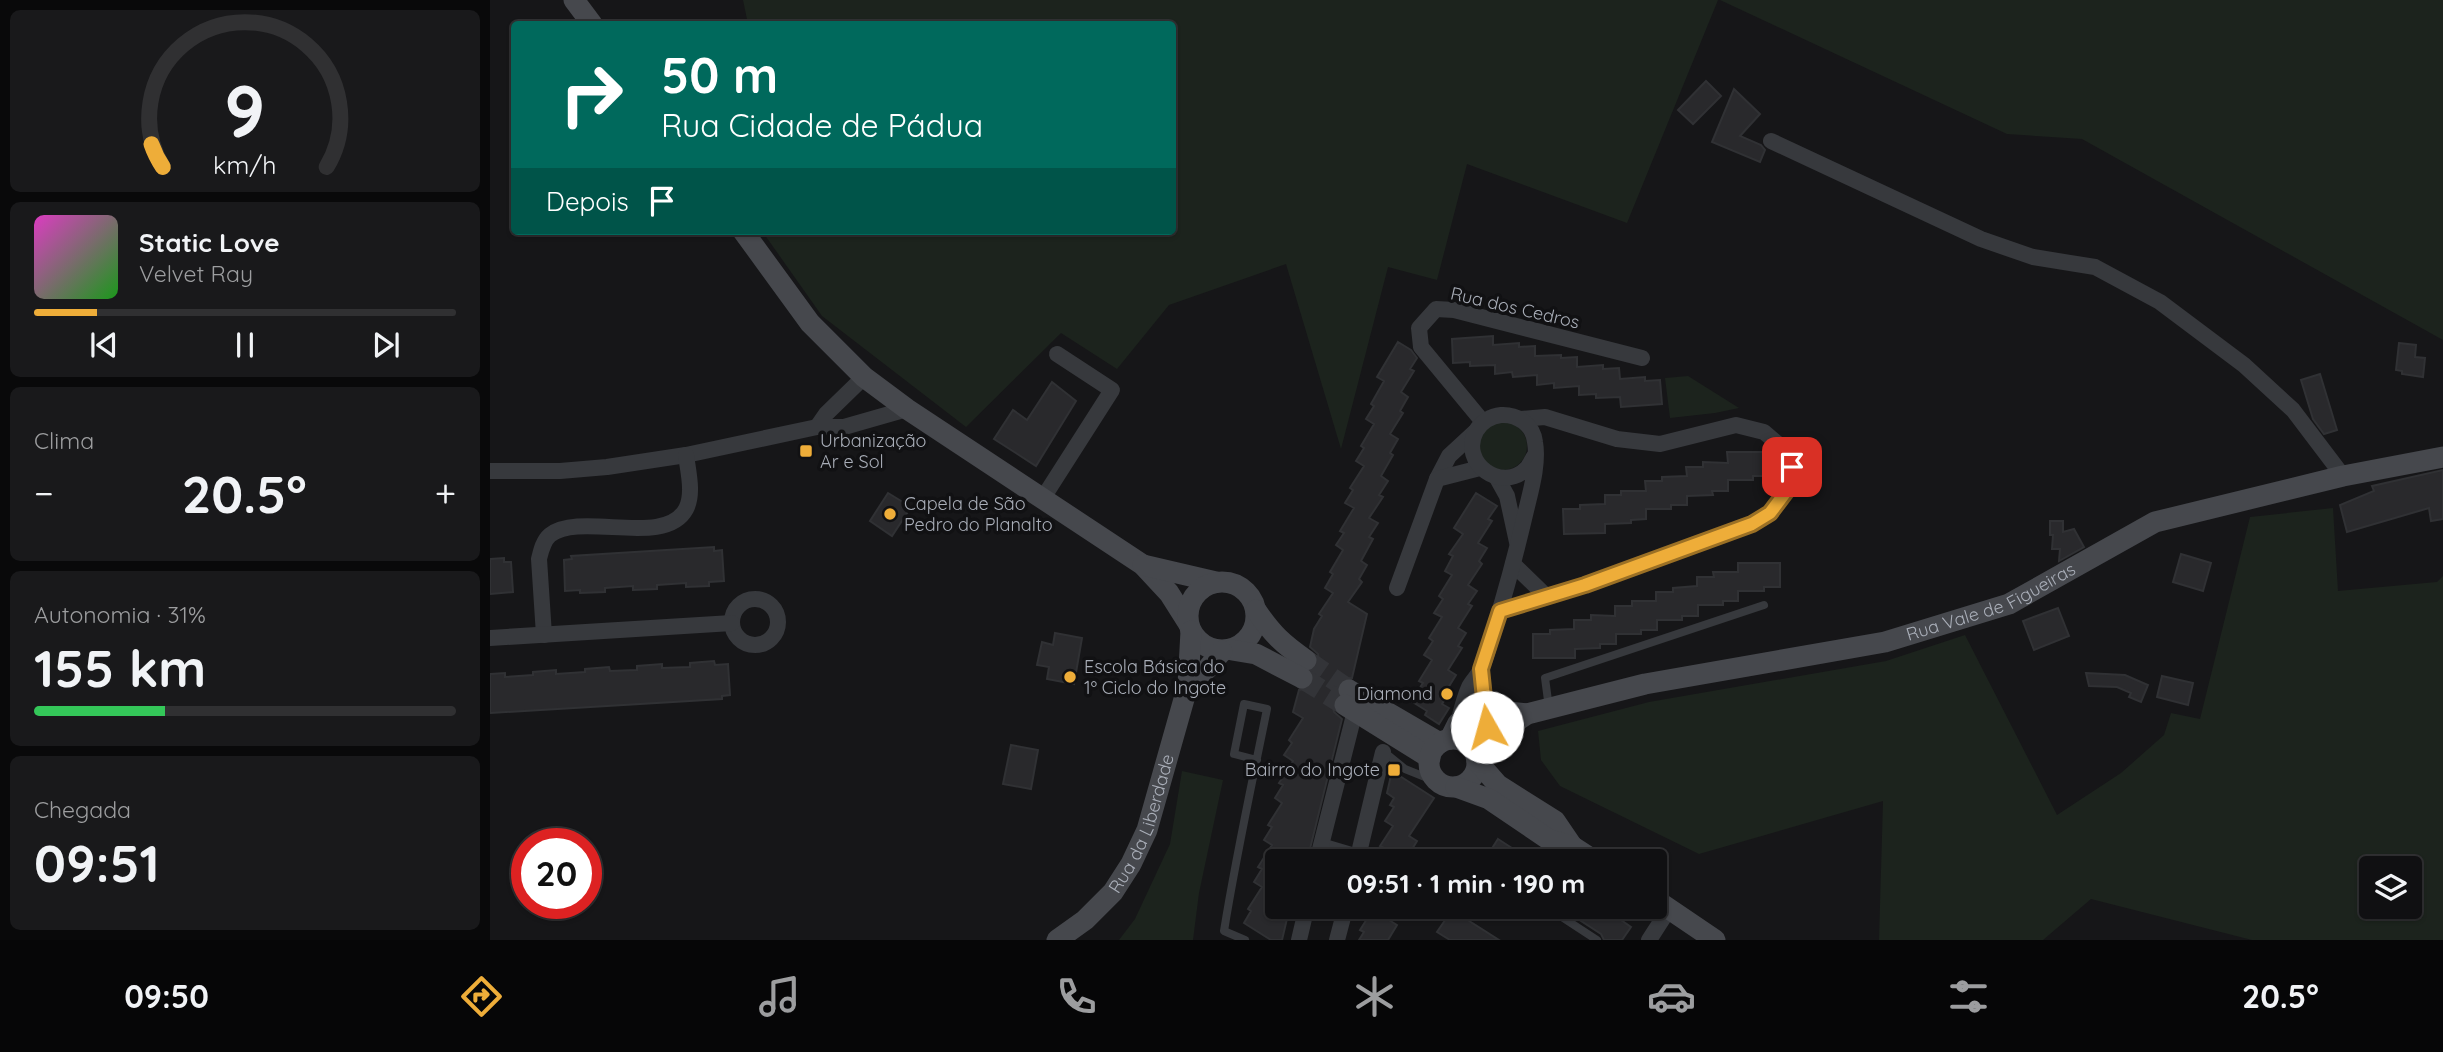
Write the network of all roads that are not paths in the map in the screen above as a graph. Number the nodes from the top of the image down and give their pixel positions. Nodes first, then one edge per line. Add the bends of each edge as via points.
1 (574, 0) edge
2 (590, 21) edge
3 (1771, 141) dead end
4 (746, 235) edge
5 (1057, 354) dead end
6 (1642, 358) dead end
7 (864, 377) junction
8 (907, 409) junction
9 (1521, 419) junction
10 (817, 427) junction
11 (1479, 427) junction
12 (1535, 454) junction
13 (686, 455) junction
14 (2443, 457) edge
15 (1480, 468) junction
16 (490, 471) edge
17 (2343, 476) junction
18 (1497, 478) junction
19 (1437, 479) junction
20 (1043, 498) junction
21 (1518, 547) junction
22 (1513, 564) junction
23 (1143, 565) junction
24 (1216, 582) junction
25 (1397, 588) dead end
26 (1546, 597) junction
27 (1764, 605) dead end
28 (1256, 610) junction
29 (1500, 611) junction
30 (732, 623) dead end
31 (1189, 627) junction
32 (544, 635) junction
33 (490, 638) edge
34 (1227, 650) junction
35 (1481, 669) junction
36 (1188, 685) junction
37 (1350, 702) junction
38 (1549, 708) junction
39 (1484, 737) junction
40 (1444, 740) junction
41 (1385, 741) junction
42 (1257, 760) junction
43 (1448, 785) junction
44 (1322, 842) junction
45 (1572, 846) junction
46 (1320, 849) edge
47 (1339, 849) edge
48 (1360, 849) edge
49 (1577, 849) edge
50 (1667, 907) edge
51 (1304, 919) edge
52 (1343, 919) edge
53 (1565, 919) edge
54 (1657, 919) edge
55 (1057, 940) edge
56 (1245, 940) edge
57 (1299, 940) edge
58 (1337, 940) edge
59 (1597, 940) edge
60 (1649, 940) edge
61 (1715, 940) edge

1 - 2 street
3 - 17 street via 1981,239 2033,257 2095,267 2160,302 2244,365 2293,410
4 - 7 street via 810,323
5 - 20 street via 1112,390
6 - 11 street, Rua dos Cedros via 1436,309 1419,328 1421,347
7 - 8 street
7 - 10 street
8 - 10 street via 844,427
8 - 20 street
9 - 11 street via 1495,415
9 - 12 street via 1531,429
9 - 26 street via 1545,417 1617,439 1660,444 1736,425 1764,432 1785,450 1792,467 1791,485 1770,513 1752,524
10 - 13 street
11 - 15 street via 1472,444
11 - 19 street via 1450,456
12 - 18 street via 1527,468 1513,477
12 - 21 street
13 - 16 street via 583,469
13 - 32 street via 689,497 678,518 652,527 574,527 549,535 539,559
14 - 17 street, Rua Vale de Figueiras
15 - 18 street
15 - 19 street
17 - 38 street, Rua Vale de Figueiras via 2155,523 2009,604 1885,642 1645,684
18 - 21 street via 1507,496
19 - 25 street
20 - 23 street
21 - 22 street
22 - 26 street
22 - 29 street
23 - 24 street
23 - 31 street via 1169,593
24 - 28 street via 1238,585
24 - 31 street via 1197,592 1191,601
26 - 29 street
27 - 38 lane via 1545,678
28 - 34 street via 1252,635
28 - 34 street via 1304,669
29 - 35 street
30 - 32 street
31 - 34 street via 1203,645
31 - 36 street, Rua da Liberdade
32 - 33 street
34 - 36 street
35 - 39 street
35 - 40 street
36 - 55 street, Rua da Liberdade via 1147,830 1131,864 1113,892
37 - 40 street
37 - 41 street
37 - 44 street
38 - 39 street, Rua Vale de Figueiras
39 - 40 street, Rua Vale de Figueiras
39 - 40 street via 1466,742
39 - 43 street via 1477,769 1469,781
39 - 45 street via 1498,785 1555,821
40 - 41 street
40 - 43 street via 1431,772
41 - 43 lane via 1405,769
41 - 48 street
42 - 42 lane via 1267,709 1244,704 1234,754
42 - 56 lane via 1224,931
43 - 45 street via 1489,799 1548,839
44 - 46 street
44 - 47 lane
45 - 49 street
50 - 61 street
51 - 57 street
52 - 58 street
53 - 59 lane
54 - 60 street

